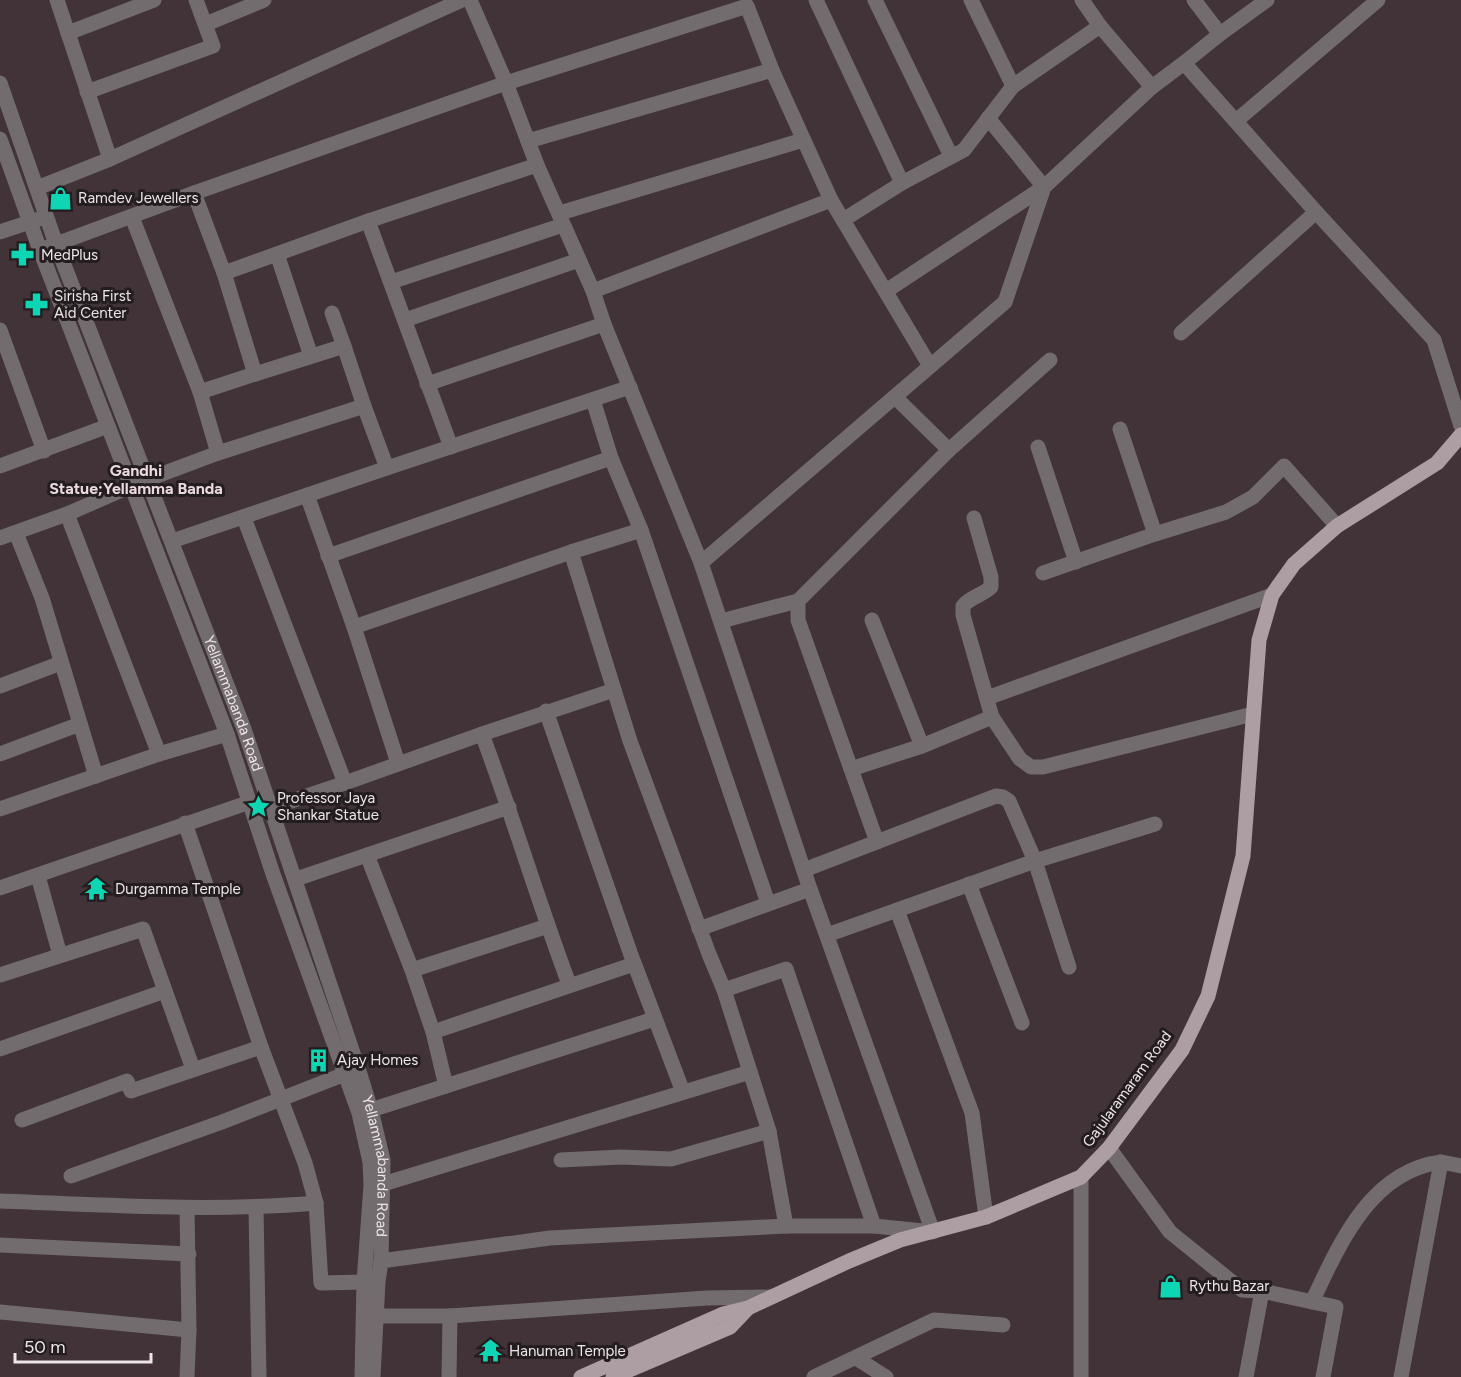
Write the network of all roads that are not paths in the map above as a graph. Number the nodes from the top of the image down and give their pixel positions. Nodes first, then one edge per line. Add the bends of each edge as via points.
1 (57, 0) edge
2 (154, 0) edge
3 (196, 0) edge
4 (264, 0) edge
5 (462, 0) edge
6 (470, 0) edge
7 (816, 0) edge
8 (875, 0) edge
9 (971, 0) edge
10 (1082, 0) edge
11 (1194, 0) edge
12 (1267, 0) edge
13 (1378, 0) edge
14 (746, 3) edge
15 (206, 24) junction
16 (1100, 26) junction
17 (68, 33) junction
18 (1220, 34) junction
19 (1184, 63) junction
20 (772, 69) junction
21 (0, 83) edge
22 (506, 83) junction
23 (1013, 86) junction
24 (1152, 87) junction
25 (87, 92) junction
26 (988, 118) junction
27 (1236, 121) junction
28 (0, 140) edge
29 (803, 140) junction
30 (528, 141) junction
31 (951, 156) junction
32 (3, 157) edge
33 (110, 159) junction
34 (537, 165) junction
35 (902, 183) junction
36 (1044, 187) junction
37 (37, 188) junction
38 (194, 193) junction
39 (831, 200) junction
40 (1316, 212) junction
41 (47, 217) junction
42 (132, 217) junction
43 (562, 219) junction
44 (843, 220) junction
45 (368, 221) junction
46 (29, 222) junction
47 (0, 232) edge
48 (56, 244) junction
49 (40, 250) junction
50 (277, 254) junction
51 (579, 260) junction
52 (224, 273) junction
53 (391, 282) junction
54 (593, 291) junction
55 (886, 291) junction
56 (332, 313) dead end
57 (405, 320) junction
58 (604, 324) junction
59 (0, 330) edge
60 (1181, 333) dead end
61 (344, 346) junction
62 (311, 356) junction
63 (1050, 360) dead end
64 (930, 366) junction
65 (255, 374) junction
66 (427, 384) junction
67 (630, 387) junction
68 (200, 392) junction
69 (895, 397) junction
70 (593, 400) junction
71 (364, 406) junction
72 (108, 426) junction
73 (1461, 426) edge
74 (1120, 429) dead end
75 (1461, 435) edge
76 (451, 447) junction
77 (1038, 447) dead end
78 (949, 450) junction
79 (44, 451) junction
80 (218, 453) junction
81 (611, 458) junction
82 (0, 466) edge
83 (387, 468) junction
84 (146, 480) junction
85 (131, 486) junction
86 (307, 495) junction
87 (67, 514) junction
88 (244, 518) junction
89 (974, 518) dead end
90 (1337, 526) junction
91 (641, 530) junction
92 (16, 533) junction
93 (1155, 534) junction
94 (0, 538) edge
95 (172, 541) junction
96 (571, 552) junction
97 (328, 556) junction
98 (1076, 562) junction
99 (701, 563) junction
100 (1043, 573) dead end
101 (1272, 595) junction
102 (798, 601) junction
103 (872, 620) dead end
104 (720, 621) junction
105 (354, 627) junction
106 (61, 663) junction
107 (0, 687) edge
108 (614, 690) junction
109 (987, 698) junction
110 (546, 711) junction
111 (1252, 714) junction
112 (992, 717) junction
113 (81, 723) junction
114 (227, 734) junction
115 (482, 734) junction
116 (922, 746) junction
117 (0, 754) edge
118 (159, 754) junction
119 (398, 763) junction
120 (851, 769) junction
121 (96, 776) junction
122 (345, 783) junction
123 (509, 807) junction
124 (252, 808) junction
125 (269, 808) junction
126 (0, 809) edge
127 (185, 823) junction
128 (1155, 824) dead end
129 (877, 842) junction
130 (367, 855) junction
131 (1035, 861) junction
132 (804, 870) junction
133 (38, 876) junction
134 (296, 879) junction
135 (969, 884) junction
136 (0, 888) edge
137 (810, 889) junction
138 (768, 903) junction
139 (897, 910) junction
140 (548, 926) junction
141 (699, 928) junction
142 (826, 935) junction
143 (60, 955) junction
144 (634, 964) junction
145 (1069, 967) dead end
146 (412, 970) junction
147 (0, 975) edge
148 (569, 984) junction
149 (724, 990) junction
150 (165, 992) junction
151 (654, 1019) junction
152 (1022, 1023) dead end
153 (433, 1032) junction
154 (261, 1047) junction
155 (0, 1049) edge
156 (193, 1069) junction
157 (750, 1072) junction
158 (345, 1074) junction
159 (446, 1086) junction
160 (683, 1092) junction
161 (280, 1100) junction
162 (371, 1110) junction
163 (22, 1120) dead end
164 (769, 1131) junction
165 (1109, 1148) junction
166 (561, 1160) dead end
167 (1441, 1162) junction
168 (1461, 1166) edge
169 (71, 1176) dead end
170 (1081, 1177) junction
171 (383, 1184) junction
172 (0, 1201) edge
173 (316, 1203) junction
174 (187, 1208) junction
175 (256, 1208) junction
176 (986, 1218) junction
177 (786, 1226) junction
178 (874, 1226) junction
179 (933, 1232) junction
180 (0, 1245) edge
181 (189, 1254) junction
182 (381, 1261) junction
183 (364, 1282) junction
184 (1262, 1291) junction
185 (771, 1297) junction
186 (1312, 1302) junction
187 (0, 1312) edge
188 (376, 1316) junction
189 (450, 1316) junction
190 (1003, 1325) dead end
191 (189, 1330) junction
192 (856, 1358) junction
193 (622, 1371) edge
194 (188, 1377) edge
195 (260, 1377) edge
196 (362, 1377) edge
197 (373, 1377) edge
198 (449, 1377) edge
199 (581, 1377) edge
200 (814, 1377) edge
201 (886, 1377) edge
202 (1081, 1377) edge
203 (1246, 1377) edge
204 (1323, 1377) edge
205 (1401, 1377) edge

1 - 17 street
2 - 17 street
3 - 15 street
4 - 15 street
5 - 33 street
6 - 22 street
7 - 35 street
8 - 31 street
9 - 23 street
10 - 16 street
11 - 18 street
12 - 18 street
13 - 27 street
14 - 20 street
14 - 22 street
15 - 25 street via 213,46
16 - 23 street
16 - 24 street
17 - 25 street
18 - 19 street
19 - 24 street
19 - 27 street
20 - 29 street
20 - 30 street
21 - 37 street, Yellammabanda Road
22 - 30 street
22 - 38 street
23 - 26 street
24 - 36 street
25 - 33 street
26 - 31 street via 964,150
26 - 36 street
27 - 40 street
28 - 32 street, Yellammabanda Road
29 - 39 street
29 - 43 street
30 - 34 street
31 - 35 street
32 - 46 street, Yellammabanda Road
33 - 37 street
34 - 43 street
34 - 45 street
35 - 44 street
36 - 55 street
36 - 64 street via 1005,302
37 - 41 street, Yellammabanda Road
38 - 42 street
38 - 52 street
39 - 44 street
39 - 54 street
40 - 60 street
40 - 73 street via 1434,340
41 - 46 street
41 - 48 street, Yellammabanda Road
42 - 48 street
42 - 68 street
43 - 51 street
43 - 53 street
44 - 55 street
45 - 50 street
45 - 53 street
46 - 47 street
46 - 49 street, Yellammabanda Road
48 - 49 street
48 - 84 street, Yellammabanda Road
49 - 72 street, Yellammabanda Road
50 - 52 street
50 - 62 street
51 - 54 street
51 - 57 street
52 - 65 street
53 - 57 street
54 - 58 street
55 - 64 street
56 - 61 street
57 - 66 street
58 - 66 street
58 - 67 street
59 - 79 street
61 - 62 street
61 - 71 street
62 - 65 street
63 - 78 street
64 - 69 street
65 - 68 street
66 - 76 street
67 - 70 street
67 - 99 street
68 - 80 street
69 - 78 street
69 - 99 street
70 - 76 street
70 - 81 street
71 - 80 street
71 - 83 street
72 - 79 street
72 - 85 street, Yellammabanda Road
74 - 93 street
75 - 90 main road, Gajularamaram Road via 1437,463
76 - 83 street
77 - 98 street
78 - 102 street
79 - 82 street
80 - 84 street
81 - 91 street
81 - 97 street
83 - 86 street
84 - 85 street
84 - 95 street, Yellammabanda Road
85 - 87 street
85 - 114 street, Yellammabanda Road
86 - 88 street
86 - 97 street
87 - 92 street
87 - 118 street
88 - 95 street
88 - 122 street
89 - 109 street via 991,587 967,601 963,615
90 - 93 street via 1284,466 1253,497 1226,512
90 - 101 main road, Gajularamaram Road via 1294,564
91 - 96 street
91 - 138 street
92 - 94 street
92 - 106 street via 42,598
93 - 98 street
95 - 125 street, Yellammabanda Road via 244,729
96 - 105 street
96 - 108 street
97 - 105 street
98 - 100 street
99 - 104 street
101 - 109 street
101 - 111 main road, Gajularamaram Road via 1259,640
102 - 104 street
102 - 120 street via 798,620
103 - 116 street
104 - 132 street
105 - 119 street
106 - 107 street
106 - 113 street
108 - 110 street
108 - 141 street
109 - 112 street
110 - 115 street
110 - 144 street
111 - 112 street via 1031,768 1020,759
111 - 165 main road, Gajularamaram Road via 1243,855 1208,996 1182,1050
112 - 116 street
113 - 117 street
113 - 121 street
114 - 118 street
114 - 124 street, Yellammabanda Road
115 - 119 street
115 - 123 street
116 - 120 street
118 - 121 street
119 - 122 street
120 - 129 street
121 - 126 street
122 - 125 street
123 - 130 street
123 - 140 street
124 - 125 street
124 - 127 street
124 - 158 street, Yellammabanda Road
125 - 134 street, Yellammabanda Road
127 - 133 street
127 - 154 street
128 - 131 street
129 - 131 street via 1004,796
129 - 132 street
130 - 134 street
130 - 146 street
131 - 135 street
131 - 145 street
132 - 137 street
133 - 136 street
133 - 143 street
134 - 162 street, Yellammabanda Road
135 - 139 street
135 - 152 street
137 - 138 street
137 - 142 street
138 - 141 street
139 - 142 street
139 - 176 street via 972,1113
140 - 146 street
140 - 148 street
141 - 149 street
142 - 179 street
143 - 147 street
143 - 150 street via 143,929
144 - 148 street
144 - 151 street
146 - 153 street
148 - 153 street
149 - 157 street
149 - 178 street via 786,969
150 - 155 street
150 - 156 street
151 - 159 street
151 - 160 street
153 - 159 street
154 - 156 street
154 - 161 street
156 - 163 street via 131,1091 127,1082
157 - 160 street
157 - 164 street
158 - 161 street
158 - 183 street, Yellammabanda Road via 370,1162
159 - 162 street
160 - 171 street
161 - 169 street
161 - 173 street
162 - 171 street, Yellammabanda Road via 383,1160
164 - 166 street via 671,1159
164 - 177 street
165 - 170 main road, Gajularamaram Road
165 - 184 street via 1170,1232 1242,1290
167 - 168 street
167 - 186 street via 1413,1169 1371,1198 1336,1250
167 - 205 street
170 - 176 main road, Gajularamaram Road
170 - 202 street
171 - 182 street, Yellammabanda Road
172 - 174 street
173 - 175 street
173 - 183 street via 321,1283
174 - 175 street
174 - 181 street
175 - 195 street
176 - 179 main road, Gajularamaram Road
177 - 178 street
177 - 182 street via 550,1238
178 - 179 street
179 - 185 main road, Gajularamaram Road via 900,1240
180 - 181 street
181 - 191 street
182 - 188 street, Yellammabanda Road
183 - 196 street, Yellammabanda Road
184 - 186 street
184 - 203 street
185 - 189 street
185 - 193 main road, Gajularamaram Road via 723,1314
186 - 204 street via 1336,1307
187 - 191 street
188 - 189 street
188 - 197 street, Yellammabanda Road
189 - 198 street
190 - 192 street via 934,1320
191 - 194 street
192 - 200 street
192 - 201 street
193 - 199 main road, Gajularamaram Road

